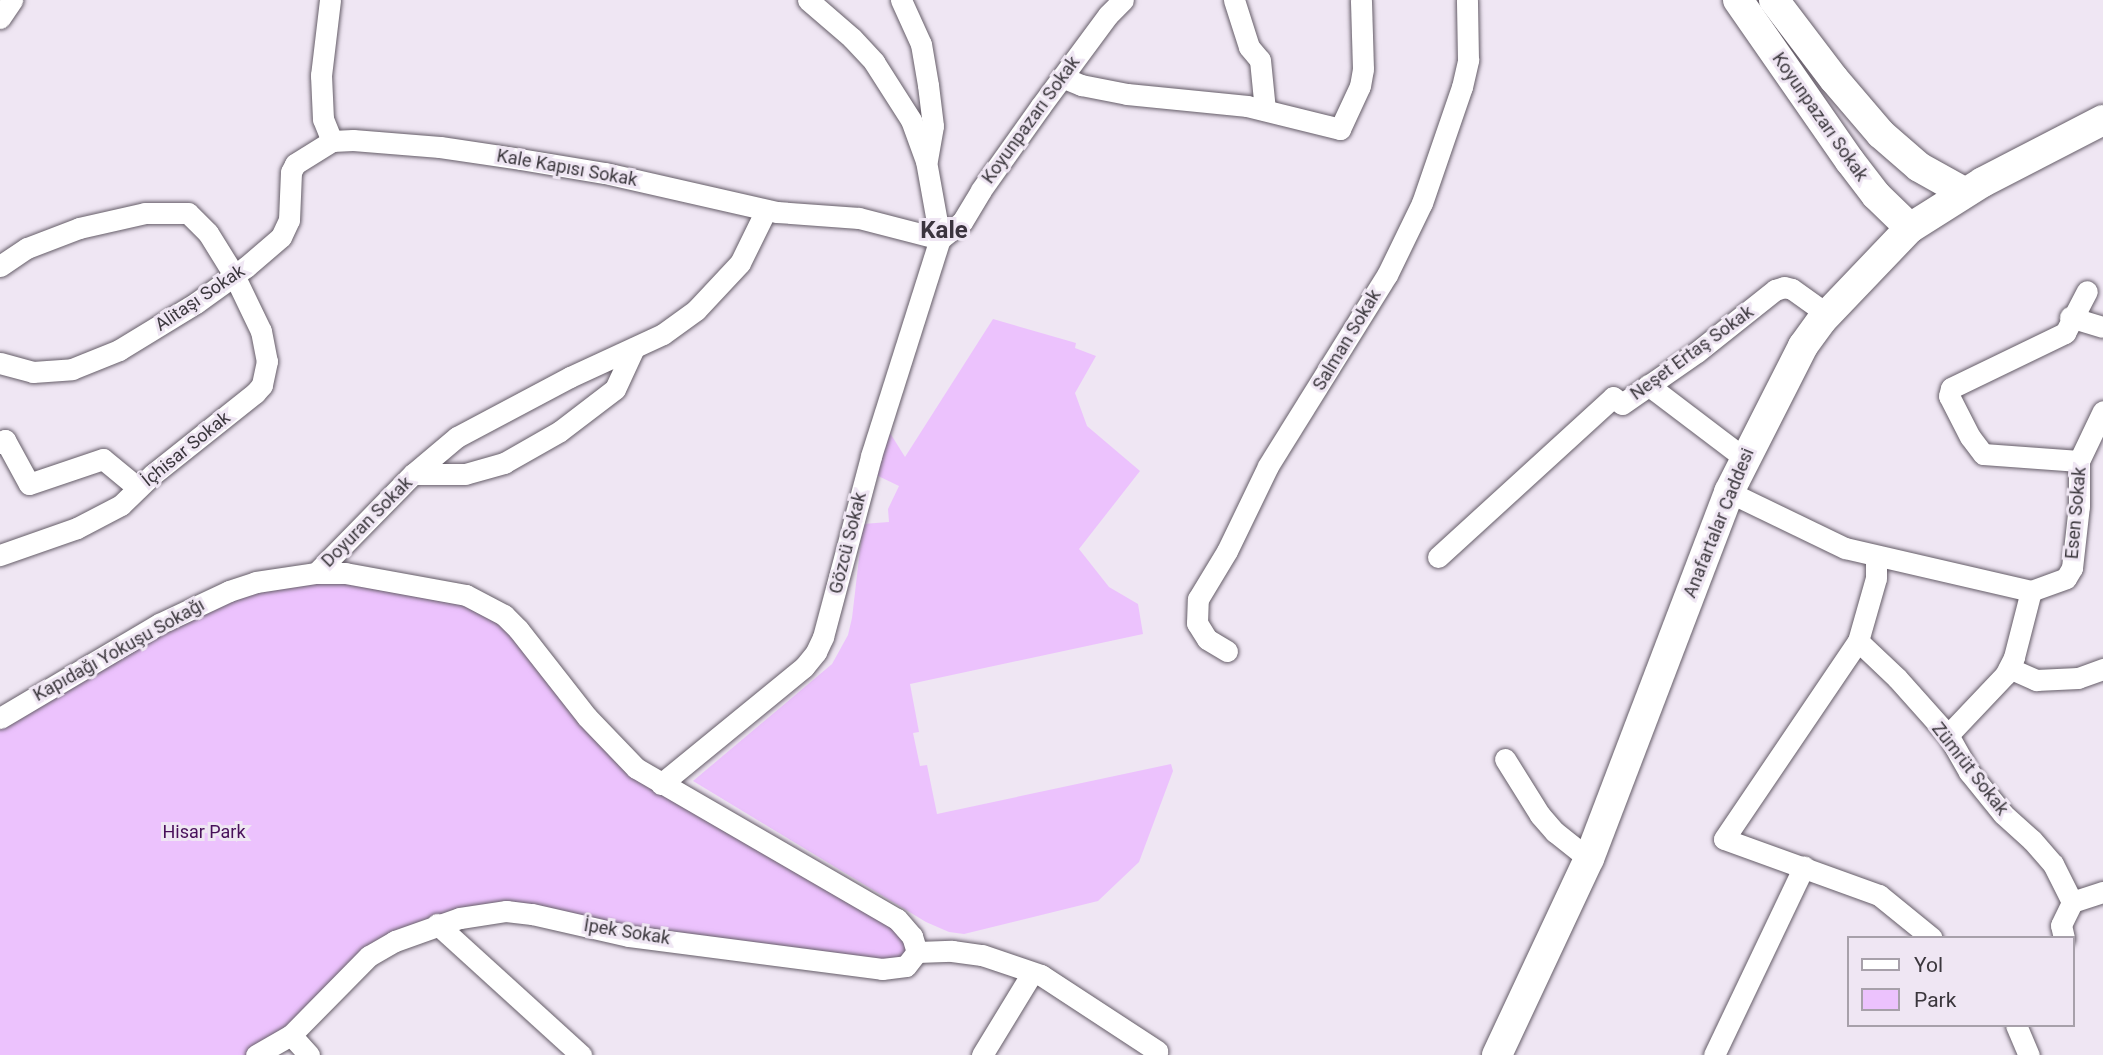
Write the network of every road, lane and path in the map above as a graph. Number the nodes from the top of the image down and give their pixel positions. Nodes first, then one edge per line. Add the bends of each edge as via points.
1 (12, 0) edge
2 (330, 0) edge
3 (808, 0) edge
4 (901, 0) edge
5 (1122, 0) edge
6 (1234, 0) edge
7 (1361, 0) edge
8 (1467, 0) edge
9 (1738, 0) edge
10 (1774, 0) edge
11 (0, 18) edge
12 (1062, 77) junction
13 (1265, 110) junction
14 (2103, 120) edge
15 (332, 141) junction
16 (926, 161) junction
17 (1964, 192) junction
18 (766, 210) junction
19 (1910, 228) junction
20 (940, 239) junction
21 (0, 266) edge
22 (234, 275) junction
23 (2087, 291) dead end
24 (1827, 314) junction
25 (2070, 317) junction
26 (2103, 327) edge
27 (634, 348) junction
28 (0, 363) edge
29 (1648, 385) junction
30 (2103, 411) edge
31 (2, 442) edge
32 (1744, 458) junction
33 (2079, 461) junction
34 (413, 474) junction
35 (138, 488) junction
36 (1730, 492) junction
37 (0, 555) edge
38 (1438, 557) dead end
39 (1877, 557) junction
40 (316, 573) junction
41 (2031, 591) junction
42 (1858, 641) junction
43 (1227, 651) dead end
44 (2008, 668) junction
45 (2103, 669) edge
46 (0, 718) edge
47 (1948, 735) junction
48 (1505, 760) dead end
49 (661, 784) junction
50 (1589, 859) junction
51 (1804, 866) junction
52 (2103, 892) edge
53 (2072, 902) junction
54 (437, 924) junction
55 (1930, 936) edge
56 (2064, 936) edge
57 (917, 952) junction
58 (1032, 973) junction
59 (2017, 1027) edge
60 (291, 1035) junction
61 (1157, 1051) dead end
62 (256, 1055) edge
63 (309, 1055) edge
64 (581, 1055) edge
65 (982, 1055) edge
66 (1497, 1055) edge
67 (1714, 1055) edge
68 (2029, 1055) edge

1 - 11 street
2 - 15 street via 321,75 323,119
3 - 16 street via 874,62 911,120
4 - 16 street via 921,44 928,85 933,126
5 - 12 street, Koyunpazarı Sokak
6 - 13 street via 1249,47 1260,60
7 - 13 street via 1363,69 1340,129
8 - 43 street, Salman Sokak via 1468,60 1422,203 1387,275 1268,466 1198,599 1197,624 1207,639
9 - 19 main road, Koyunpazarı Sokak via 1863,178
10 - 17 main road, Koyunpazarı Sokak via 1881,134 1919,167
12 - 13 street via 1127,94
12 - 20 street, Koyunpazarı Sokak via 962,222
14 - 17 main road, Anafartalar Caddesi
15 - 18 street, Kale Kapısı Sokak via 440,147 520,159 605,173
15 - 22 street, Alitaşı Sokak via 295,164 289,178 287,227 271,247
16 - 20 street
17 - 19 main road, Anafartalar Caddesi
18 - 20 street, Kale Kapısı Sokak via 859,218
18 - 27 street via 740,263 719,288 681,321
19 - 24 main road, Anafartalar Caddesi
20 - 49 street, Gözcü Sokak via 871,456 816,652 804,667
21 - 22 street, İçhisar Sokak via 27,248 79,228 168,211 188,213 200,223
22 - 28 street, Alitaşı Sokak via 152,331 82,365 49,373
22 - 35 street, İçhisar Sokak via 265,346 262,385
23 - 25 street
24 - 29 street, Neşet Ertaş Sokak via 1784,286
24 - 32 main road, Anafartalar Caddesi via 1803,346
25 - 26 street
25 - 33 street via 2065,333 1951,388 1949,396 1983,454
27 - 34 street via 457,437
27 - 34 street, Doyuran Sokak via 615,389 526,451 465,474
29 - 32 street
29 - 38 street, Neşet Ertaş Sokak via 1622,404 1613,397
30 - 33 street, Esen Sokak
31 - 35 street via 29,484 103,459
32 - 36 main road, Anafartalar Caddesi
33 - 41 street, Esen Sokak via 2072,568 2058,583
34 - 40 street, Doyuran Sokak
35 - 37 street, İçhisar Sokak via 96,520
36 - 39 street via 1845,548
36 - 50 main road, Anafartalar Caddesi
39 - 41 street
39 - 42 street via 1876,578
40 - 46 street, Kapıdağı Yokuşu Sokağı via 256,582 199,604 94,659
40 - 49 street, Kapıdağı Yokuşu Sokağı via 384,579 466,595 504,615 613,748
41 - 44 street
42 - 47 street, Zümrüt Sokak
42 - 51 street via 1724,839
44 - 45 street via 2036,680 2078,678
44 - 47 street
47 - 53 street, Zümrüt Sokak via 1969,772 2003,814 2053,864
48 - 50 street via 1540,815
49 - 57 street, Kapıdağı Yokuşu Sokağı via 897,919 912,936
50 - 66 main road, Anafartalar Caddesi
51 - 55 street via 1879,895
51 - 67 street
52 - 53 street
53 - 56 street via 2062,925
54 - 57 street, İpek Sokak via 506,911 629,936 882,970 906,966
54 - 60 street, İpek Sokak via 369,956
54 - 64 street
57 - 58 street, İpek Sokak via 982,955
58 - 61 street, İpek Sokak
58 - 65 street
59 - 68 street
60 - 62 street, İpek Sokak
60 - 63 street

